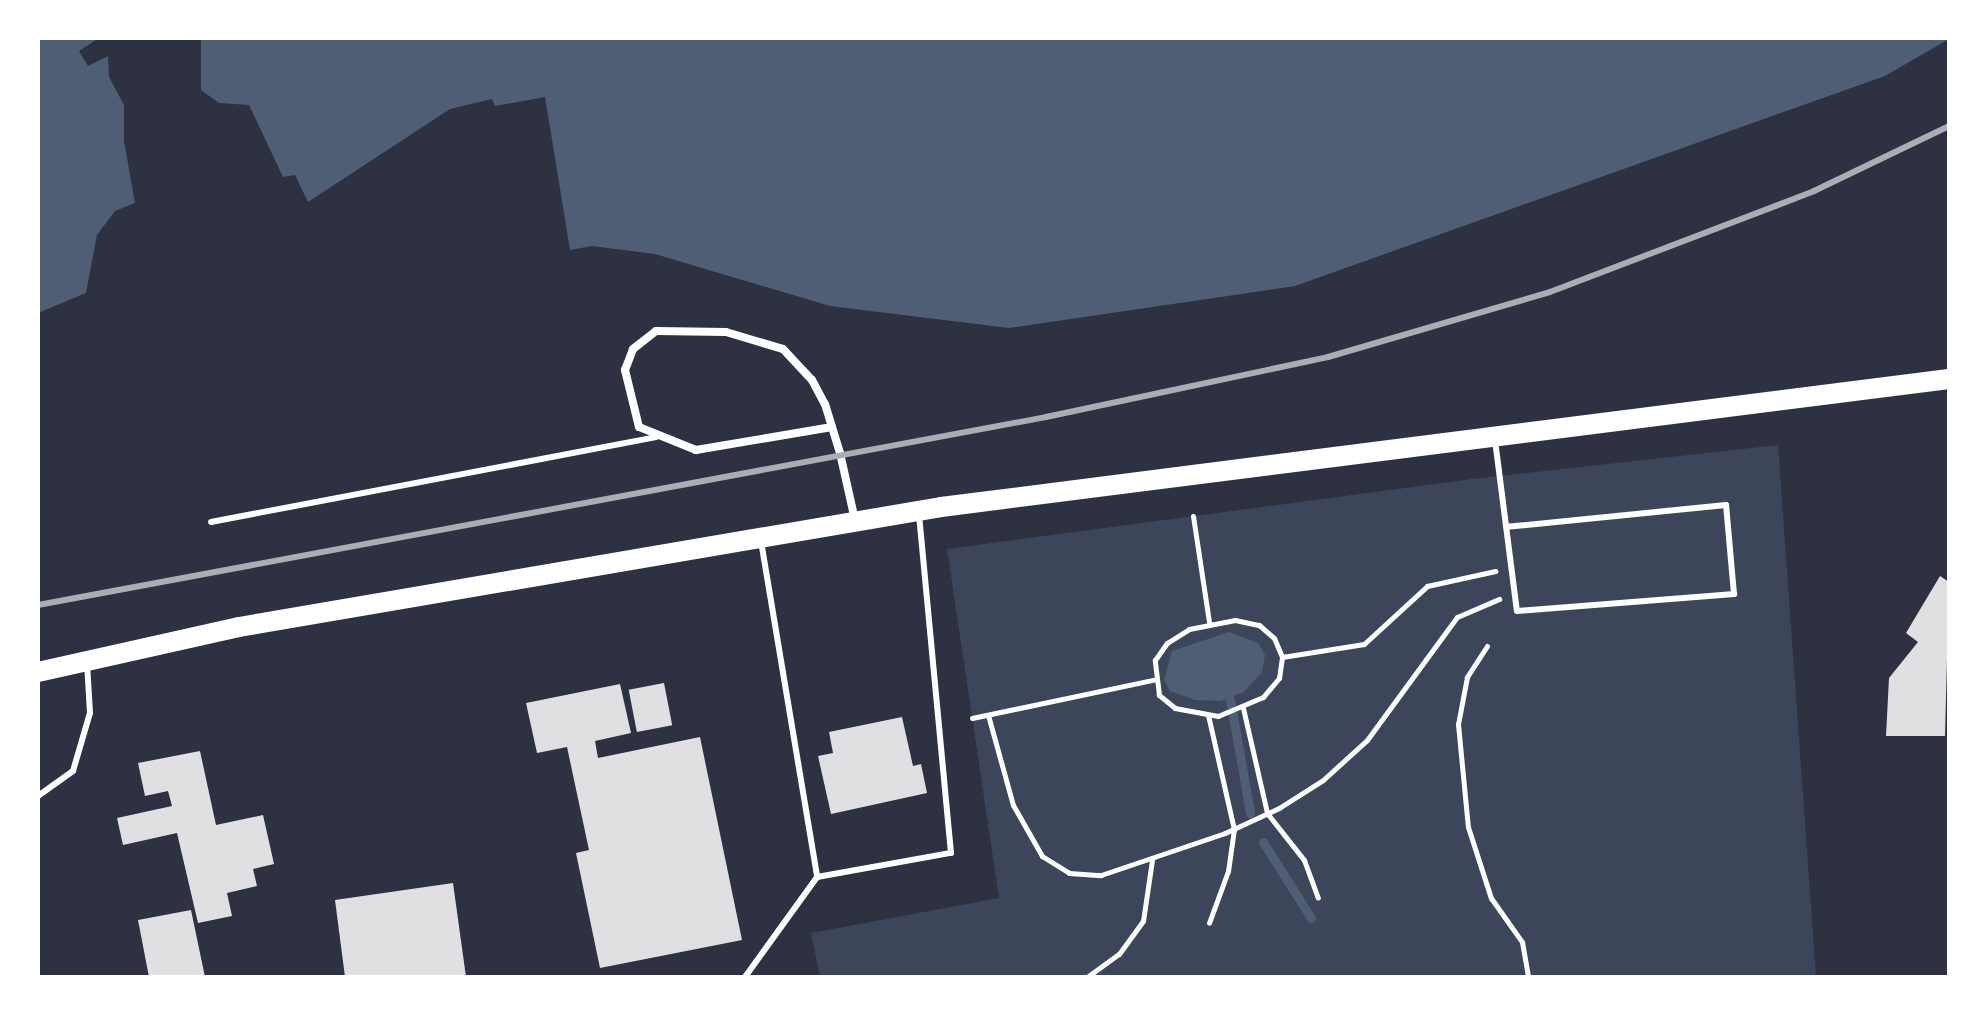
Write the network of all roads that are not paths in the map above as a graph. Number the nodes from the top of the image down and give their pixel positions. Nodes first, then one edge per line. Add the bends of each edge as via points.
1 (1949, 379) edge
2 (832, 427) junction
3 (1494, 436) junction
4 (656, 437) junction
5 (919, 511) junction
6 (855, 520) junction
7 (211, 522) dead end
8 (1507, 527) junction
9 (760, 539) junction
10 (87, 660) junction
11 (38, 672) edge
12 (38, 796) edge
13 (817, 877) junction
14 (745, 977) edge

1 - 3 main road
2 - 4 street via 696,450
2 - 4 street via 812,380 783,349 726,332 656,331 633,349 625,370 639,427
2 - 6 street
3 - 5 main road
3 - 8 lane
4 - 7 lane
5 - 6 main road
5 - 13 lane via 951,853
6 - 9 main road
8 - 8 lane via 1726,505 1734,594 1517,611
9 - 10 main road via 239,627
9 - 13 lane
10 - 11 main road
10 - 12 lane via 90,713 73,771
13 - 14 lane

